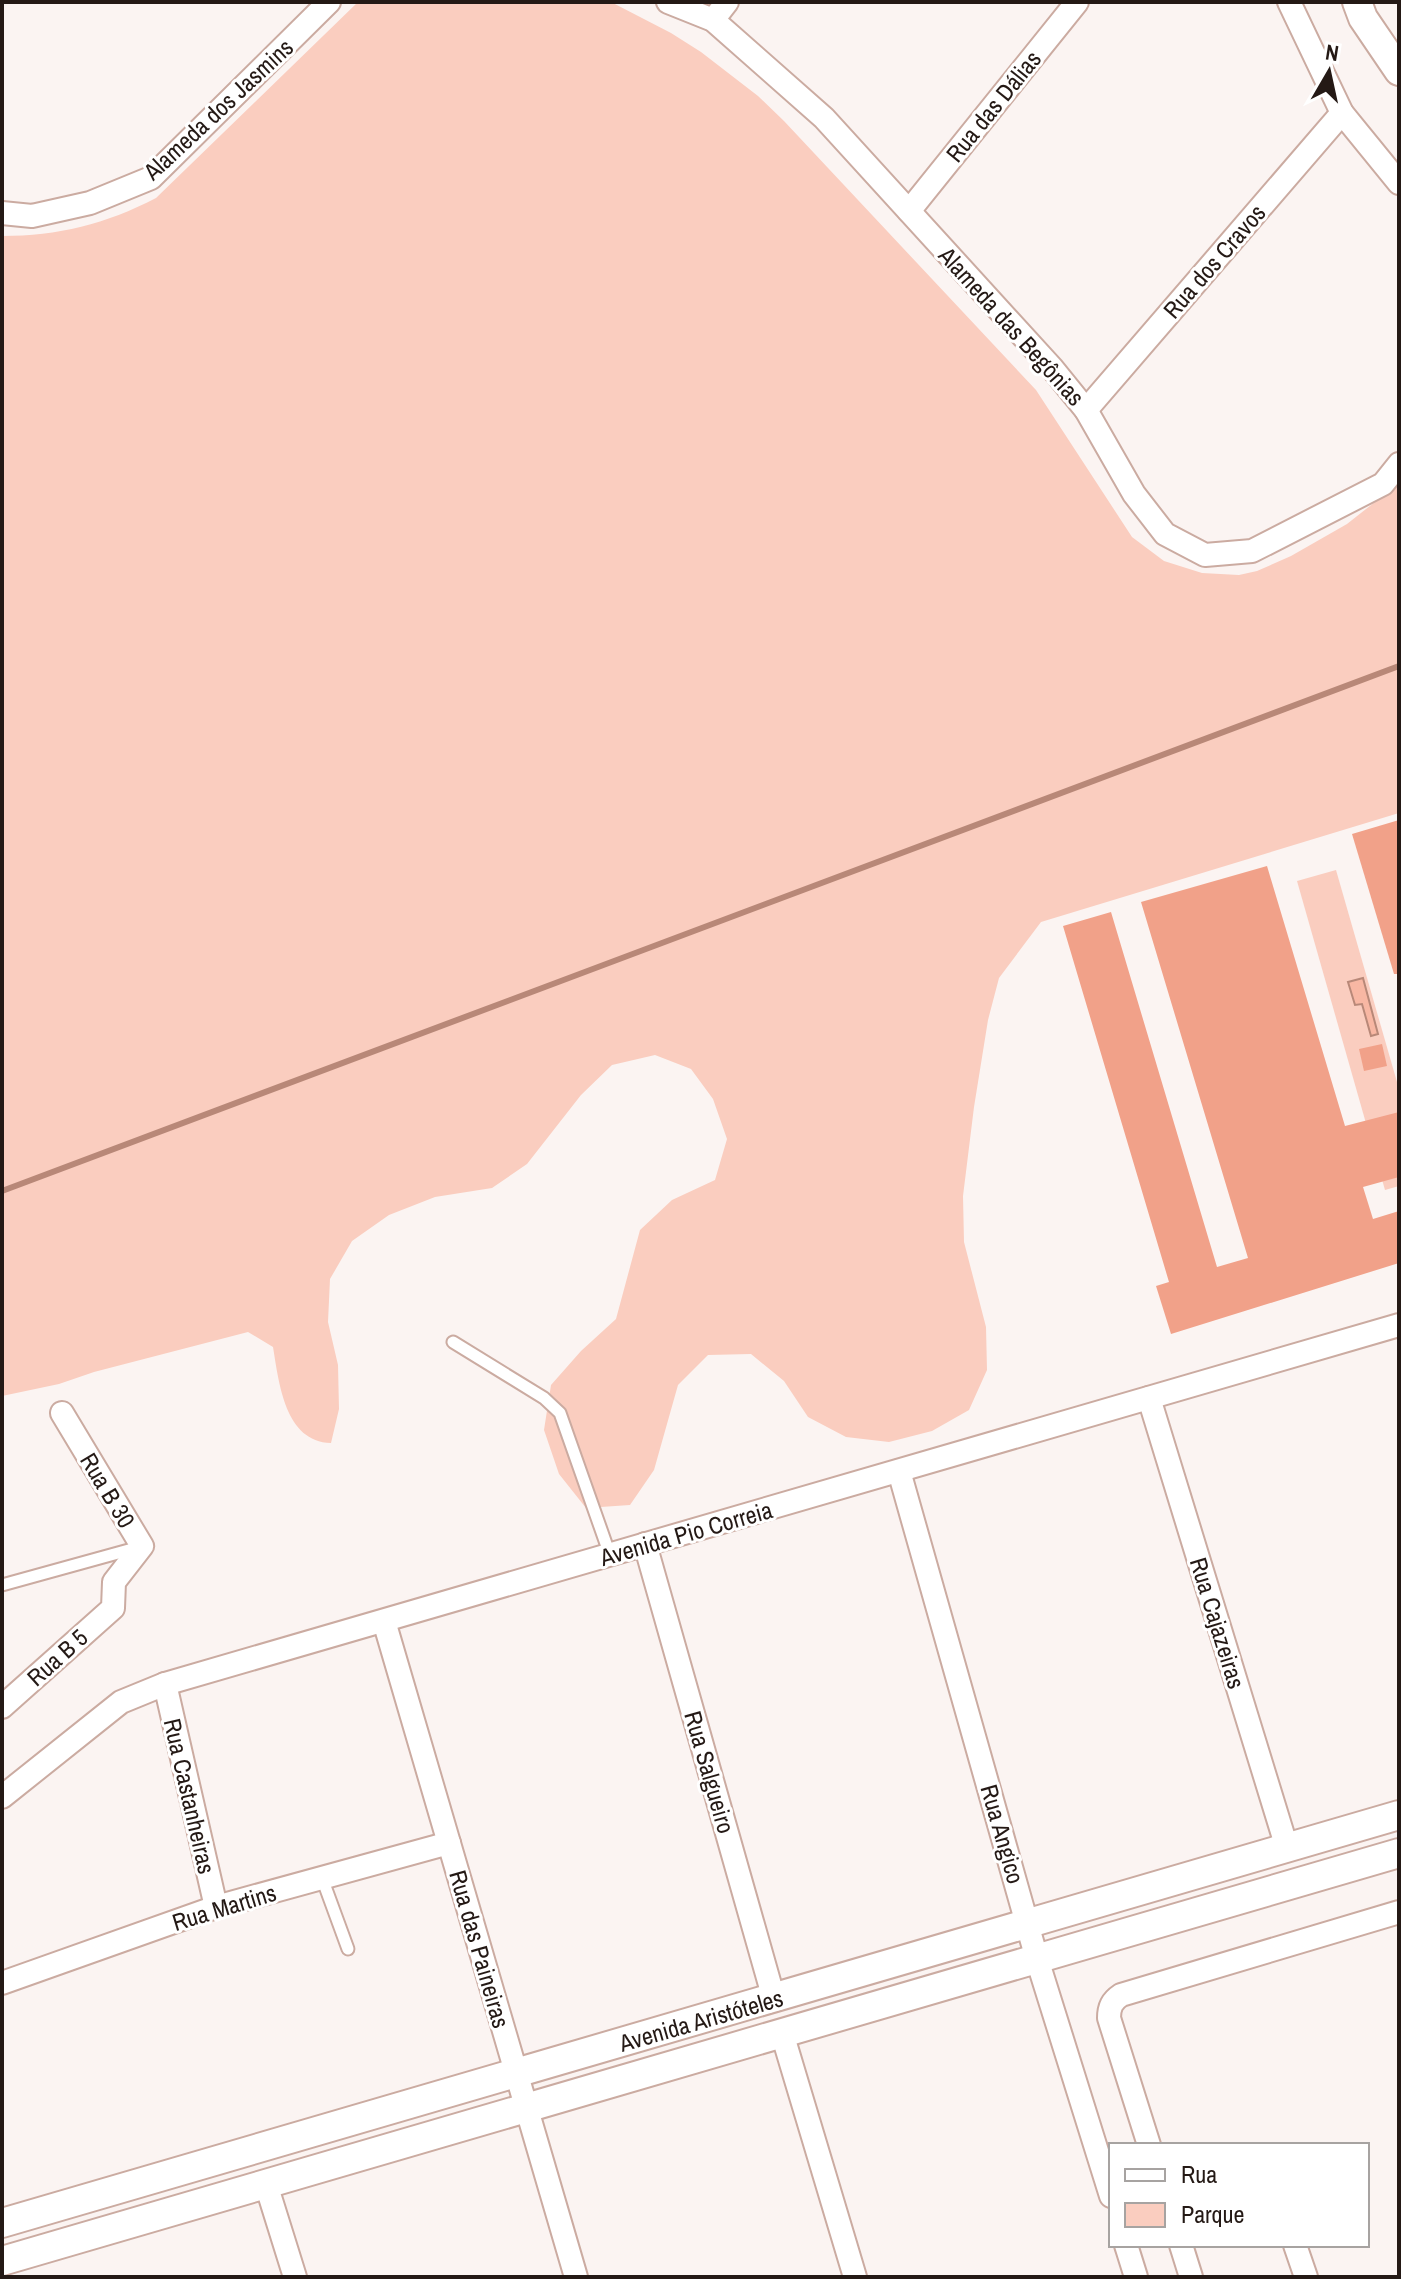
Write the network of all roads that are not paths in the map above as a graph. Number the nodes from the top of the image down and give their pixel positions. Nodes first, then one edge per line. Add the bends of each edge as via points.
1 (329, 2) edge
2 (668, 2) edge
3 (727, 2) edge
4 (1077, 2) edge
5 (1289, 2) edge
6 (1357, 2) edge
7 (713, 20) junction
8 (1399, 71) edge
9 (1342, 113) junction
10 (1399, 183) edge
11 (909, 211) junction
12 (2, 213) edge
13 (1086, 410) junction
14 (1399, 464) edge
15 (1399, 1325) edge
16 (453, 1342) dead end
17 (1149, 1398) junction
18 (62, 1413) dead end
19 (899, 1471) junction
20 (645, 1544) junction
21 (142, 1546) junction
22 (610, 1555) junction
23 (2, 1585) edge
24 (113, 1608) joint
25 (384, 1621) junction
26 (165, 1684) junction
27 (2, 1707) edge
28 (2, 1797) edge
29 (1399, 1815) edge
30 (449, 1843) junction
31 (1287, 1848) junction
32 (1399, 1853) edge
33 (322, 1878) junction
34 (216, 1907) junction
35 (1399, 1912) edge
36 (1028, 1924) junction
37 (348, 1949) dead end
38 (1037, 1959) junction
39 (2, 1983) edge
40 (774, 1999) junction
41 (782, 2033) junction
42 (517, 2074) junction
43 (526, 2108) junction
44 (1148, 2143) edge
45 (1105, 2156) edge
46 (1109, 2183) edge
47 (266, 2184) junction
48 (2, 2223) edge
49 (1127, 2247) edge
50 (1182, 2247) edge
51 (1296, 2247) edge
52 (2, 2263) edge
53 (6, 2277) edge
54 (295, 2277) edge
55 (576, 2277) edge
56 (855, 2277) edge
57 (1136, 2277) edge
58 (1191, 2277) edge
59 (1306, 2277) edge

1 - 12 street, Alameda dos Jasmins via 151,178 90,203 32,216
2 - 7 street, Alameda das Begônias
3 - 7 street
4 - 11 street, Rua das Dálias
5 - 9 street
6 - 8 street
7 - 11 street, Alameda das Begônias via 824,118
9 - 10 street
9 - 13 street, Rua dos Cravos
11 - 13 street, Alameda das Begônias
13 - 14 street, Alameda das Begônias via 1134,494 1165,534 1205,555 1252,551 1383,484
15 - 17 street, Avenida Pio Correia
16 - 22 lane via 560,1413
17 - 19 street, Avenida Pio Correia
17 - 31 street, Rua Cajazeiras
18 - 21 street, Rua B 30
19 - 20 street, Avenida Pio Correia
19 - 36 street, Rua Angico
20 - 22 street, Avenida Pio Correia
20 - 40 street, Rua Salgueiro
21 - 23 lane
21 - 24 street, Rua B 30 via 114,1582
22 - 25 street, Avenida Pio Correia
24 - 27 street, Rua B 5
25 - 26 street, Avenida Pio Correia
25 - 30 street, Rua das Paineiras
26 - 28 street, Avenida Pio Correia via 121,1702
26 - 34 street, Rua Castanheiras
29 - 31 street, Avenida Aristóteles
30 - 33 street, Rua Martins
30 - 42 street, Rua das Paineiras
31 - 36 street, Avenida Aristóteles
32 - 38 street, Avenida Aristóteles
33 - 34 street, Rua Martins
33 - 37 lane
34 - 39 street, Rua Martins
35 - 44 street via 1114,2000 1109,2018
36 - 38 street, Rua Angico
36 - 40 street, Avenida Aristóteles
38 - 41 street, Avenida Aristóteles
38 - 45 street, Rua Angico
40 - 42 street, Avenida Aristóteles
41 - 43 street, Avenida Aristóteles
41 - 56 street
42 - 43 street, Rua das Paineiras
42 - 48 street, Avenida Aristóteles
43 - 47 street, Avenida Aristóteles
43 - 55 street, Rua das Paineiras
45 - 46 street, Rua Angico
47 - 52 street, Avenida Aristóteles
47 - 54 street
49 - 57 street
50 - 58 street
51 - 59 street
52 - 53 street

